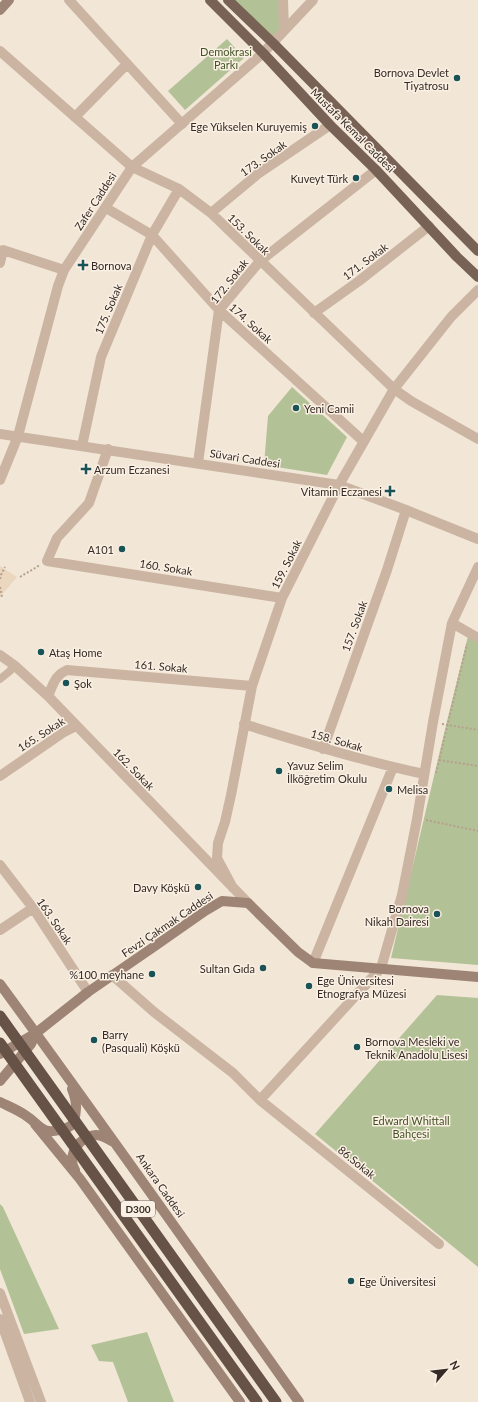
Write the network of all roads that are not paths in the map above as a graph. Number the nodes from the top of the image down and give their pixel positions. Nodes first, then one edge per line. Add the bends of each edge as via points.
1 (9, 0) edge
2 (69, 0) edge
3 (210, 0) edge
4 (228, 0) edge
5 (283, 0) edge
6 (313, 0) edge
7 (0, 10) edge
8 (284, 29) junction
9 (273, 43) junction
10 (0, 51) edge
11 (263, 53) junction
12 (127, 64) junction
13 (74, 117) junction
14 (182, 124) junction
15 (330, 125) junction
16 (132, 167) junction
17 (376, 170) junction
18 (179, 189) junction
19 (106, 208) junction
20 (211, 213) junction
21 (429, 226) junction
22 (152, 235) junction
23 (478, 251) edge
24 (260, 261) junction
25 (0, 263) edge
26 (64, 270) junction
27 (478, 277) edge
28 (478, 290) edge
29 (219, 310) junction
30 (314, 313) junction
31 (394, 388) junction
32 (0, 434) edge
33 (18, 436) junction
34 (478, 439) edge
35 (363, 441) junction
36 (82, 446) junction
37 (108, 449) junction
38 (198, 463) junction
39 (0, 480) edge
40 (339, 485) junction
41 (406, 510) junction
42 (478, 539) edge
43 (478, 567) edge
44 (282, 598) junction
45 (452, 623) junction
46 (473, 638) edge
47 (0, 655) edge
48 (14, 665) junction
49 (0, 679) edge
50 (252, 686) junction
51 (48, 696) junction
52 (244, 724) junction
53 (76, 726) junction
54 (323, 749) junction
55 (393, 767) junction
56 (424, 774) junction
57 (0, 776) edge
58 (0, 866) edge
59 (233, 888) junction
60 (248, 903) junction
61 (33, 908) junction
62 (0, 930) edge
63 (313, 963) junction
64 (381, 968) junction
65 (112, 975) junction
66 (478, 977) edge
67 (0, 984) edge
68 (88, 992) junction
69 (0, 1016) edge
70 (36, 1033) junction
71 (0, 1043) edge
72 (0, 1054) edge
73 (68, 1078) junction
74 (0, 1081) edge
75 (260, 1100) junction
76 (0, 1102) edge
77 (35, 1124) junction
78 (116, 1143) junction
79 (80, 1179) junction
80 (439, 1244) dead end
81 (0, 1293) edge
82 (0, 1319) edge
83 (30, 1402) edge
84 (41, 1402) edge
85 (240, 1402) edge
86 (257, 1402) edge
87 (276, 1402) edge
88 (299, 1402) edge

1 - 7 main road
2 - 12 street
3 - 11 main road, Mustafa Kemal Caddesi
4 - 9 main road, Mustafa Kemal Caddesi
5 - 8 street
6 - 8 street, Zafer Caddesi
8 - 9 street, Zafer Caddesi
9 - 11 street, Zafer Caddesi
9 - 23 main road, Mustafa Kemal Caddesi
10 - 13 street, 153. Sokak
11 - 14 street, Zafer Caddesi
11 - 15 main road, Mustafa Kemal Caddesi
12 - 13 street
12 - 14 street
13 - 16 street, 153. Sokak
14 - 16 street, Zafer Caddesi
15 - 17 main road, Mustafa Kemal Caddesi
15 - 20 street, 173. Sokak via 259,173
16 - 18 street, 153. Sokak
16 - 19 street, Zafer Caddesi
17 - 21 main road, Mustafa Kemal Caddesi
17 - 24 street, 172. Sokak
18 - 20 street, 153. Sokak
18 - 22 street, 175. Sokak
19 - 22 street, 174. Sokak
19 - 26 street, Zafer Caddesi
20 - 24 street, 153. Sokak
21 - 27 main road, Mustafa Kemal Caddesi
21 - 30 street, 171. Sokak
22 - 29 street, 174. Sokak
22 - 36 street, 175. Sokak via 101,357
24 - 29 street, 172. Sokak
24 - 30 street, 153. Sokak
25 - 26 street via 2,250
26 - 33 street, Zafer Caddesi
28 - 31 street, 159. Sokak via 451,317
29 - 35 street, 174. Sokak
29 - 38 street, 172. Sokak
30 - 31 street, 153. Sokak
31 - 34 street, 153. Sokak via 411,401
31 - 35 street, 159. Sokak
32 - 33 street, Süvari Caddesi
33 - 36 street, Süvari Caddesi
33 - 39 street, Zafer Caddesi
35 - 40 street, 159. Sokak
36 - 37 street, Süvari Caddesi
37 - 38 street, Süvari Caddesi
37 - 44 street, 160. Sokak via 89,503 57,538 47,561
38 - 40 street, Süvari Caddesi
40 - 41 street, Süvari Caddesi
40 - 44 street, 159. Sokak
41 - 42 street, Süvari Caddesi
41 - 54 street, 157. Sokak
43 - 45 street
44 - 50 street, 159. Sokak
45 - 46 street
45 - 56 street
47 - 48 street, 162. Sokak
48 - 49 street via 10,672
48 - 51 street, 162. Sokak
50 - 51 street, 161. Sokak via 67,670 56,677
50 - 52 street, 159. Sokak
51 - 53 street, 162. Sokak
52 - 54 street, 158. Sokak
52 - 59 street, 159. Sokak via 225,822 218,843 217,858
53 - 57 street, 165. Sokak
53 - 59 street, 162. Sokak
54 - 55 street, 158. Sokak
55 - 56 street, 158. Sokak
55 - 63 street
56 - 64 street via 402,895
58 - 61 street, 163. Sokak
59 - 60 street, 162. Sokak
60 - 63 main road via 298,952
60 - 65 main road, Fevzi Çakmak Caddesi via 222,901
61 - 62 street
61 - 68 street, 163. Sokak
63 - 64 main road
64 - 66 main road
64 - 75 street
65 - 68 main road, Fevzi Çakmak Caddesi
65 - 75 street, 86.Sokak via 154,1012 233,1073
67 - 70 main road, Ankara Caddesi
68 - 70 main road, Fevzi Çakmak Caddesi
69 - 87 highway, D300, bridge
70 - 72 main road
70 - 73 main road, Ankara Caddesi
70 - 74 main road via 31,1044
71 - 86 highway, D300, bridge
73 - 77 main road via 76,1098 77,1111 72,1124 54,1132 45,1131
73 - 78 main road, Ankara Caddesi
75 - 80 street, 86.Sokak
76 - 77 main road via 26,1115
77 - 79 main road
78 - 79 main road via 95,1135 79,1144 71,1158
78 - 88 main road, Ankara Caddesi
79 - 85 main road
81 - 84 street
82 - 83 street

